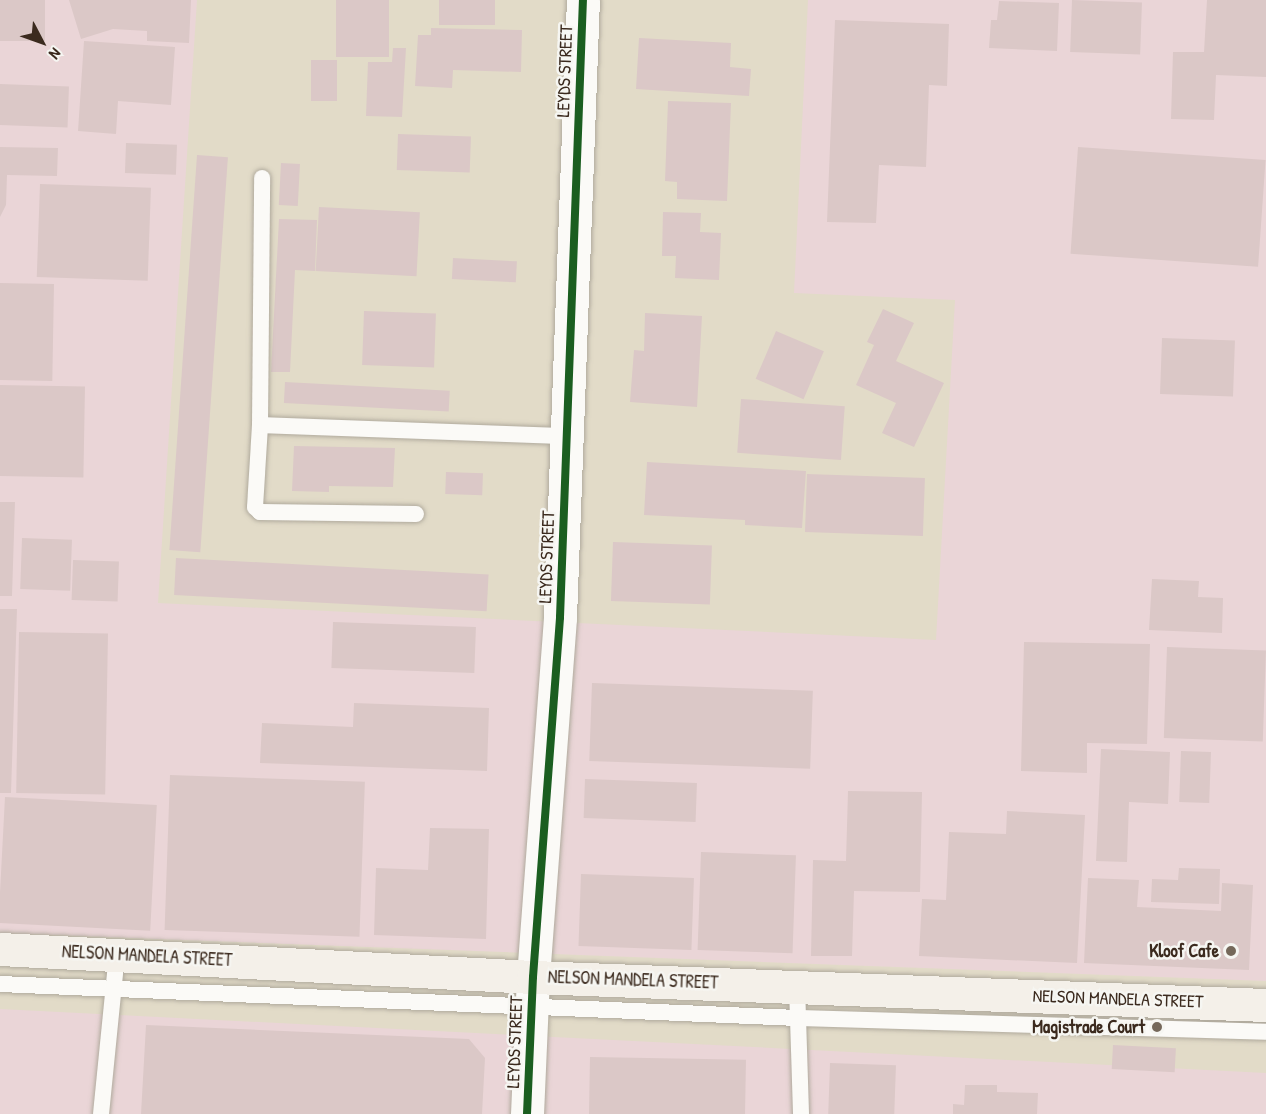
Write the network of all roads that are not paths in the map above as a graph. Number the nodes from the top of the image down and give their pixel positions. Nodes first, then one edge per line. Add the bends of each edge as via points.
1 (583, 0) edge
2 (262, 178) dead end
3 (260, 425) junction
4 (567, 436) junction
5 (416, 514) dead end
6 (0, 949) edge
7 (117, 954) junction
8 (0, 984) edge
9 (797, 986) junction
10 (115, 988) junction
11 (532, 992) junction
12 (1266, 1005) edge
13 (799, 1018) junction
14 (1266, 1032) edge
15 (101, 1114) edge
16 (527, 1114) edge
17 (801, 1114) edge

1 - 4 street, LEYDS STREET
2 - 3 lane
3 - 4 lane
3 - 5 lane via 255,507 260,512
4 - 11 street, LEYDS STREET via 560,617
6 - 7 main road, NELSON MANDELA STREET
7 - 10 lane
7 - 11 main road, NELSON MANDELA STREET
8 - 10 lane
9 - 11 main road, NELSON MANDELA STREET
9 - 12 main road, NELSON MANDELA STREET
9 - 13 lane
10 - 11 lane
10 - 15 lane
11 - 13 lane
11 - 16 street, LEYDS STREET
13 - 14 lane
13 - 17 lane

